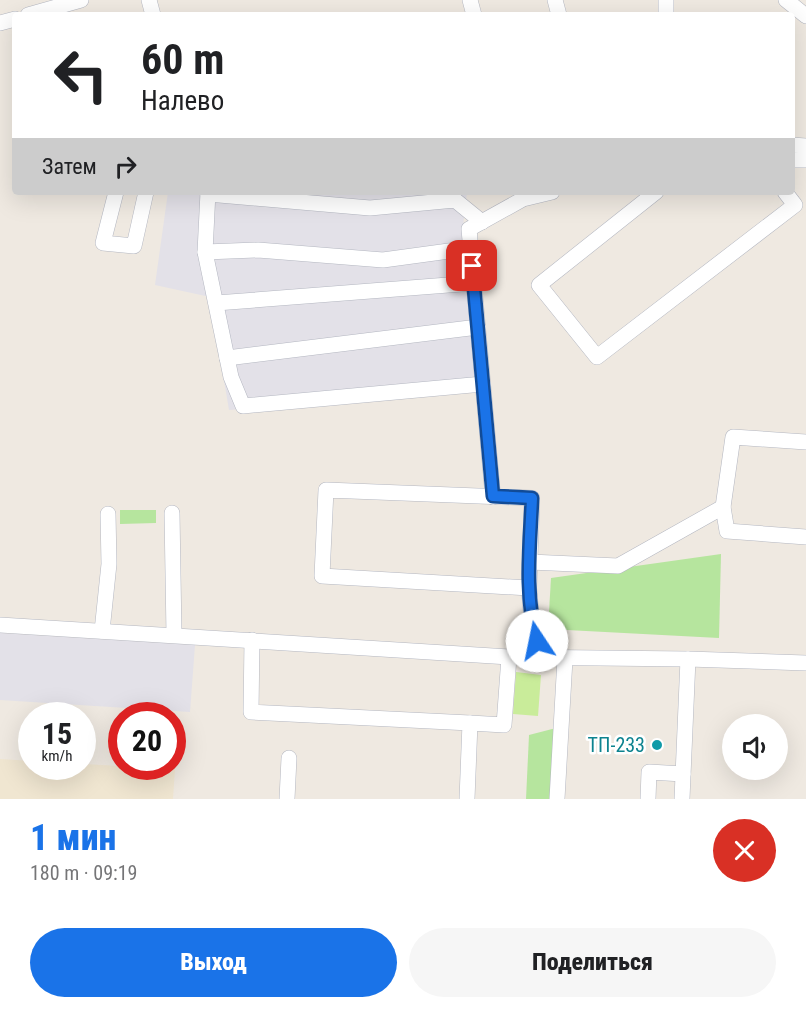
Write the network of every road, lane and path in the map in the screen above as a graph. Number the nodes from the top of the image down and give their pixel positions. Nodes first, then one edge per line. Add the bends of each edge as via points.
1 (81, 0) edge
2 (786, 0) edge
3 (39, 12) edge
4 (806, 16) edge
5 (115, 195) edge
6 (145, 195) edge
7 (208, 195) edge
8 (230, 195) edge
9 (522, 195) edge
10 (652, 195) edge
11 (787, 195) edge
12 (482, 222) junction
13 (471, 248) junction
14 (205, 252) junction
15 (474, 283) junction
16 (216, 303) junction
17 (478, 327) junction
18 (227, 358) junction
19 (483, 384) junction
20 (806, 441) edge
21 (493, 496) junction
22 (723, 507) junction
23 (172, 513) dead end
24 (108, 514) dead end
25 (806, 537) edge
26 (530, 562) junction
27 (529, 588) junction
28 (0, 625) edge
29 (102, 631) junction
30 (174, 635) junction
31 (252, 640) junction
32 (509, 657) junction
33 (541, 658) junction
34 (565, 659) junction
35 (688, 659) junction
36 (806, 663) edge
37 (471, 723) junction
38 (289, 758) dead end
39 (683, 774) junction
40 (287, 799) edge
41 (467, 799) edge
42 (557, 799) edge
43 (648, 799) edge
44 (682, 799) edge

1 - 3 lane
2 - 4 lane
5 - 6 lane via 104,243 134,246
7 - 14 lane
8 - 12 lane via 370,208 455,200
9 - 12 lane
10 - 11 lane via 539,285 597,357 795,205
12 - 13 lane via 469,229
13 - 14 lane via 382,260 258,250
13 - 15 lane
14 - 16 lane
15 - 16 lane
15 - 17 lane
16 - 18 lane
17 - 18 lane
17 - 19 lane
18 - 19 lane via 243,406
19 - 21 lane
20 - 22 lane via 734,437
21 - 26 lane via 532,498
21 - 27 lane via 326,490 322,576
22 - 25 lane via 727,531
22 - 26 lane via 618,566
23 - 30 lane
24 - 29 lane via 109,564
26 - 27 lane
27 - 33 lane via 532,624
28 - 29 lane
29 - 30 lane
30 - 31 lane
31 - 32 lane
31 - 37 lane via 251,712
32 - 33 lane
32 - 37 lane via 504,724
33 - 34 lane
34 - 35 lane
34 - 42 lane
35 - 36 lane
35 - 39 lane
37 - 41 lane
38 - 40 lane
39 - 43 lane via 649,772
39 - 44 lane

